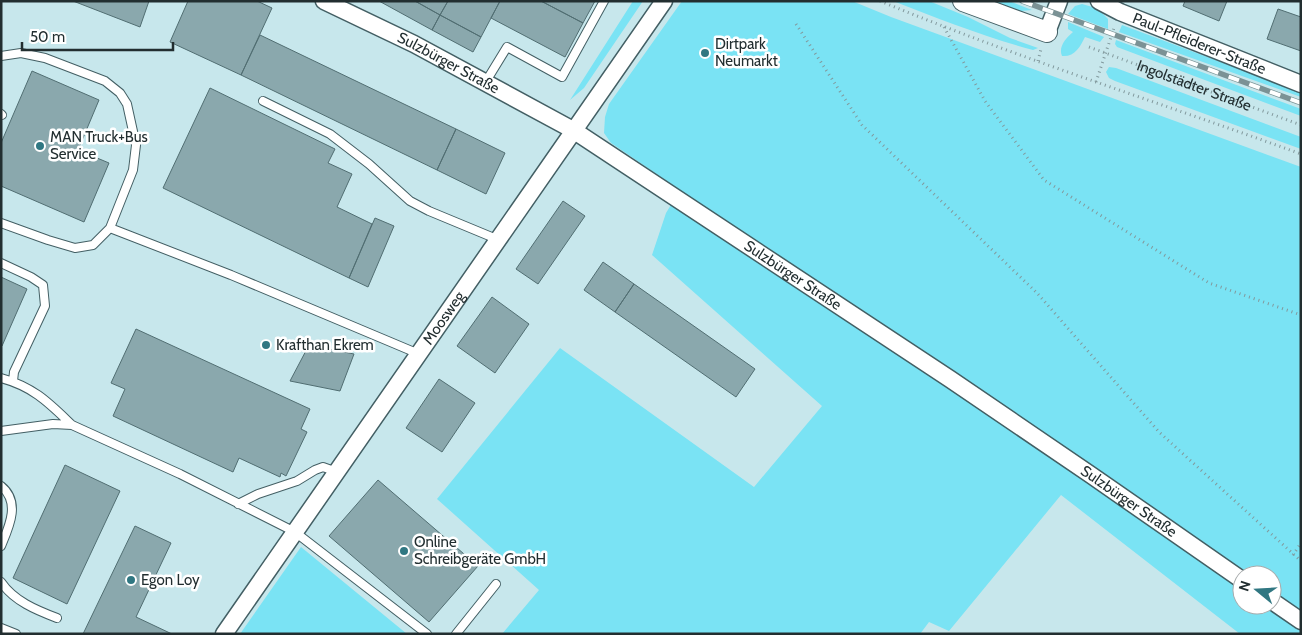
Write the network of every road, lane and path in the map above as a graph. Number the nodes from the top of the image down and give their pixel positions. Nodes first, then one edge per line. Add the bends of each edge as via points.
1 (324, 1) edge
2 (604, 1) edge
3 (664, 1) edge
4 (880, 1) edge
5 (963, 1) edge
6 (1059, 1) edge
7 (1099, 1) edge
8 (1120, 12) junction
9 (796, 24) dead end
10 (944, 27) junction
11 (1047, 32) joint
12 (1089, 47) dead end
13 (1105, 54) junction
14 (1, 56) edge
15 (1096, 82) junction
16 (485, 83) junction
17 (1301, 84) edge
18 (262, 101) dead end
19 (1301, 125) edge
20 (573, 130) junction
21 (1301, 154) edge
22 (1, 223) edge
23 (110, 228) junction
24 (499, 240) junction
25 (1, 263) edge
26 (1301, 315) edge
27 (419, 354) junction
28 (1, 378) edge
29 (13, 381) junction
30 (72, 425) junction
31 (1, 431) edge
32 (337, 472) junction
33 (1, 486) edge
34 (238, 504) junction
35 (295, 532) junction
36 (1301, 543) edge
37 (1, 546) edge
38 (1293, 555) junction
39 (1301, 561) edge
40 (1232, 573) edge
41 (1, 582) edge
42 (496, 584) dead end
43 (1282, 608) edge
44 (57, 618) dead end
45 (1301, 621) edge
46 (1, 628) edge
47 (16, 634) edge
48 (224, 634) edge
49 (427, 634) edge
50 (456, 634) edge

1 - 16 street, Sulzbürger Straße via 414,44
2 - 16 lane via 562,77 507,47
3 - 20 street, Moosweg
4 - 10 path
5 - 11 street
6 - 11 street
7 - 8 street, Paul-Pfleiderer-Straße
8 - 13 path
8 - 17 street, Paul-Pfleiderer-Straße
9 - 38 path via 862,125 1037,293 1159,432
10 - 15 path
10 - 26 path via 985,101 1044,180 1209,283
12 - 13 path, Ingolstädter Straße
13 - 15 path
13 - 19 path, Ingolstädter Straße
14 - 23 lane via 21,53 45,58 105,82 120,93 127,104 136,145 133,170
15 - 21 path
16 - 20 street, Sulzbürger Straße
18 - 24 lane via 330,134 410,201 428,212
20 - 24 street, Moosweg
20 - 40 street, Sulzbürger Straße via 1091,474
22 - 23 lane via 75,248 92,245
23 - 27 lane
24 - 27 street, Moosweg
25 - 29 lane via 43,285 46,306 14,372
27 - 32 street, Moosweg
28 - 29 lane
29 - 30 lane via 40,395
30 - 31 lane via 53,424
30 - 34 lane
32 - 34 lane via 323,467 297,482
32 - 35 street, Moosweg
33 - 37 lane via 12,504 11,519
34 - 35 lane
35 - 48 street, Moosweg
35 - 49 lane
36 - 38 path
38 - 39 path
41 - 44 lane via 32,608
42 - 50 lane
43 - 45 street
46 - 47 lane

